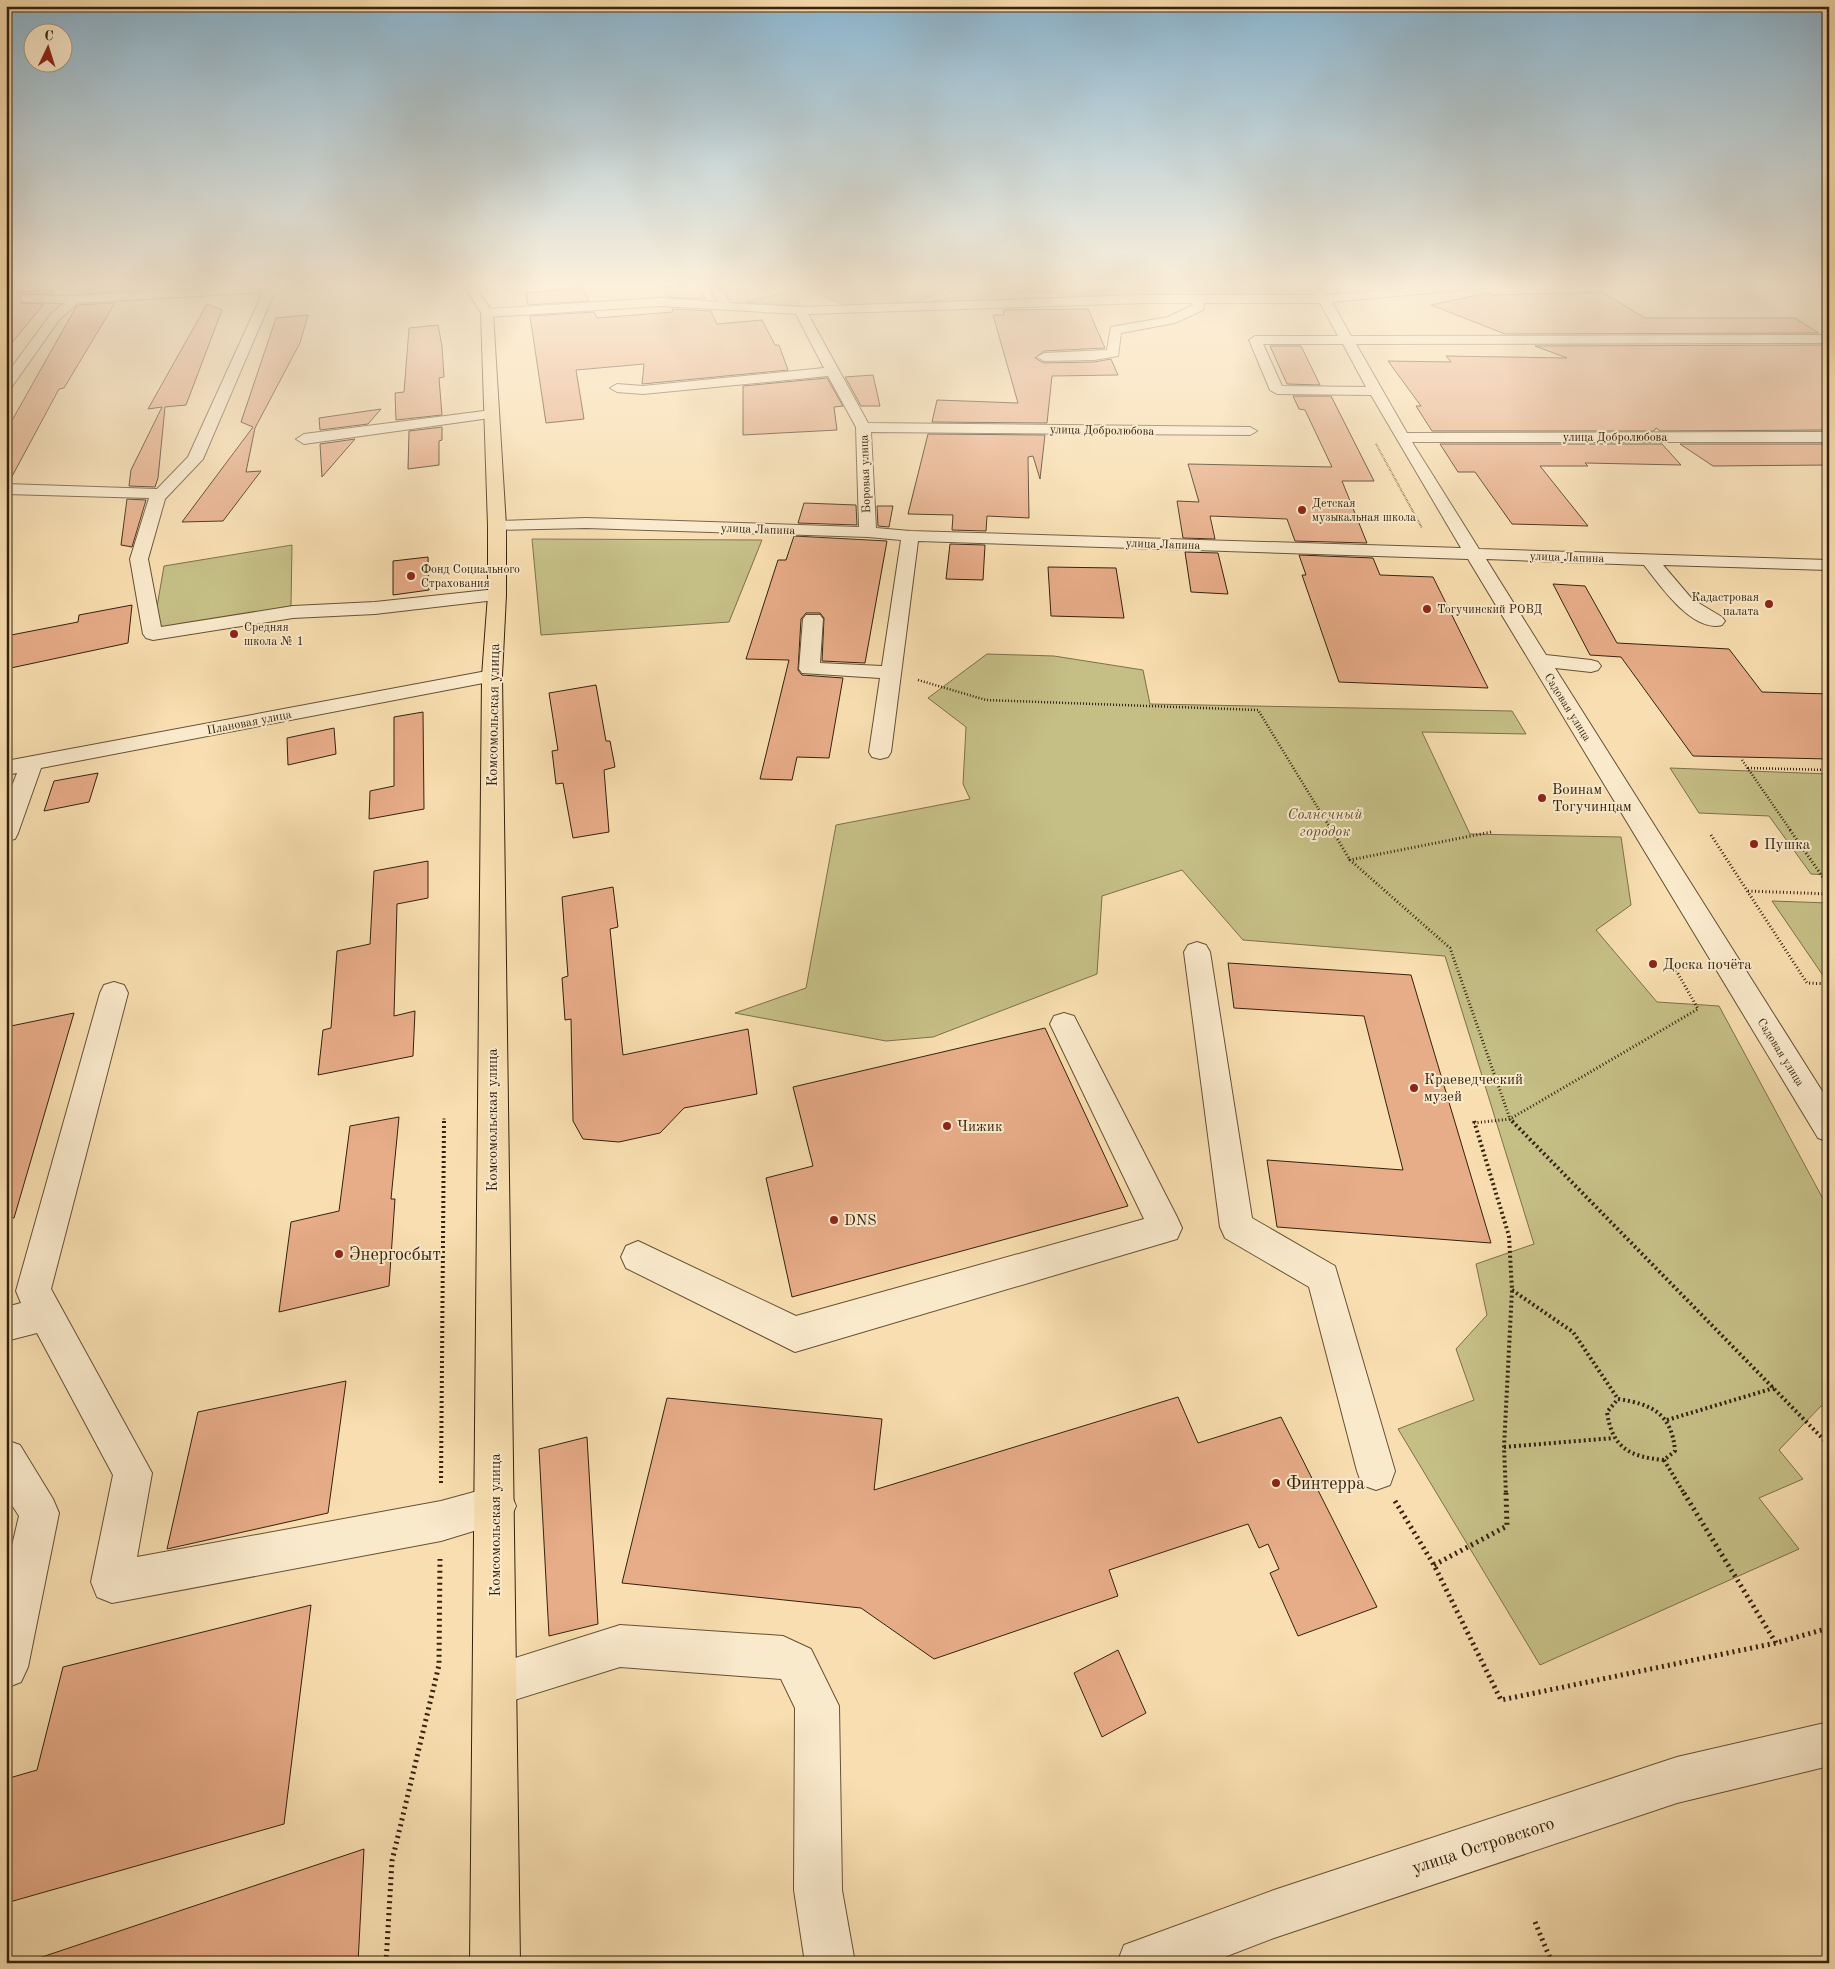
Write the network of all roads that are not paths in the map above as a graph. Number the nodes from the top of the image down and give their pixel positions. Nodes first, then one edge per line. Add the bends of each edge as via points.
1 (232, 376) edge
2 (490, 376) edge
3 (787, 376) edge
4 (836, 376) edge
5 (1271, 376) edge
6 (1366, 376) edge
7 (617, 388) dead end
8 (1375, 391) junction
9 (492, 414) junction
10 (863, 427) junction
11 (1250, 431) dead end
12 (1829, 437) edge
13 (1402, 438) junction
14 (304, 439) dead end
15 (6, 489) edge
16 (161, 494) junction
17 (497, 526) junction
18 (868, 532) junction
19 (910, 536) junction
20 (1473, 554) junction
21 (1649, 559) junction
22 (1829, 565) edge
23 (497, 595) junction
24 (813, 619) dead end
25 (1715, 621) dead end
26 (1538, 660) junction
27 (1591, 666) dead end
28 (890, 672) junction
29 (492, 676) junction
30 (880, 752) dead end
31 (32, 763) junction
32 (6, 768) edge
33 (6, 833) edge
34 (1197, 952) dead end
35 (114, 993) dead end
36 (1064, 1024) dead end
37 (1829, 1129) edge
38 (638, 1257) dead end
39 (46, 1314) junction
40 (6, 1324) edge
41 (6, 1459) edge
42 (1376, 1471) road end
43 (496, 1506) junction
44 (6, 1667) edge
45 (495, 1684) junction
46 (1829, 1744) edge
47 (495, 1963) edge
48 (830, 1963) edge
49 (1142, 1963) edge

1 - 16 street via 195,459
2 - 9 main road, Комсомольская улица
3 - 7 street via 653,390
4 - 10 street, Боровая улица
5 - 8 street via 1277,390
6 - 8 street, Садовая улица
8 - 13 street, Садовая улица
9 - 14 street
9 - 17 main road, Комсомольская улица
10 - 11 street, улица Добролюбова
10 - 18 street, Боровая улица
12 - 13 street, улица Добролюбова
13 - 20 street, Садовая улица
15 - 16 street
16 - 23 street via 157,498 139,559 153,634 293,612 375,608
17 - 18 street, улица Лапина via 586,523
17 - 23 main road, Комсомольская улица
18 - 19 street, улица Лапина
19 - 20 street, улица Лапина
19 - 28 street
20 - 21 street, улица Лапина
20 - 26 street, Садовая улица
21 - 22 street, улица Лапина
21 - 25 street via 1686,604 1697,614
23 - 29 main road, Комсомольская улица
24 - 28 street via 808,669
26 - 27 street
26 - 37 street, Садовая улица
28 - 30 street
29 - 31 street, Плановая улица
29 - 43 main road, Комсомольская улица
31 - 32 street, Плановая улица
31 - 33 street
34 - 42 street via 1237,1227 1323,1277
35 - 39 street via 32,1291
36 - 38 street via 1165,1228 795,1334
39 - 40 street
39 - 43 street via 133,1473 112,1582 441,1522
41 - 44 street via 39,1513
43 - 45 main road, Комсомольская улица
45 - 47 main road, Комсомольская улица
45 - 48 street via 620,1646 784,1657 796,1664 817,1706 818,1890
46 - 49 street, улица Островского via 1677,1780 1274,1914

